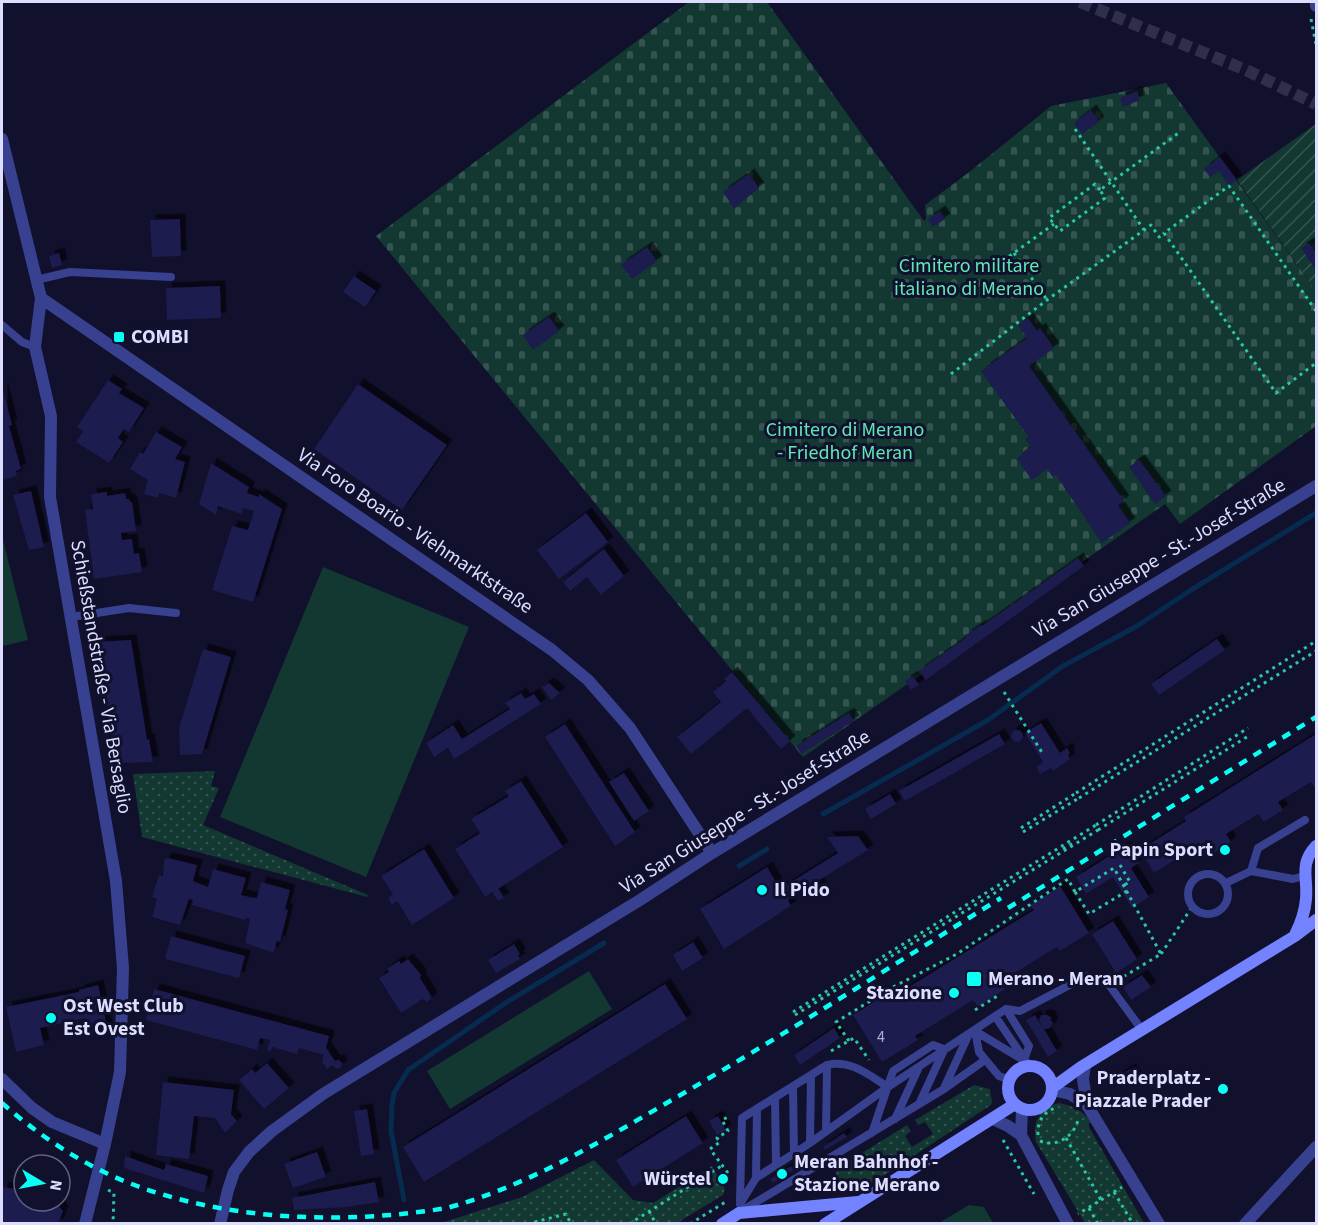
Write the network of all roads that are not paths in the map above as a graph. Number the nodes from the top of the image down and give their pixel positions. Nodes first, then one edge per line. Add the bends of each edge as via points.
1 (2, 139) edge
2 (171, 278) dead end
3 (36, 280) junction
4 (41, 298) junction
5 (2, 325) edge
6 (35, 347) junction
7 (1317, 486) edge
8 (176, 613) dead end
9 (71, 617) junction
10 (1305, 820) dead end
11 (1317, 846) edge
12 (712, 853) junction
13 (1251, 871) junction
14 (1306, 881) junction
15 (1226, 883) junction
16 (1317, 900) edge
17 (1317, 920) edge
18 (1295, 936) junction
19 (1006, 1009) junction
20 (995, 1016) junction
21 (1142, 1030) junction
22 (972, 1033) junction
23 (945, 1049) junction
24 (985, 1060) junction
25 (1027, 1063) junction
26 (827, 1065) junction
27 (920, 1066) junction
28 (1083, 1066) junction
29 (1046, 1072) junction
30 (811, 1075) junction
31 (2, 1079) edge
32 (1010, 1080) junction
33 (793, 1087) junction
34 (888, 1087) junction
35 (944, 1089) junction
36 (1052, 1089) junction
37 (775, 1098) junction
38 (920, 1104) junction
39 (1087, 1105) junction
40 (1018, 1107) junction
41 (757, 1109) junction
42 (895, 1119) junction
43 (993, 1119) junction
44 (826, 1131) junction
45 (872, 1133) junction
46 (1022, 1136) junction
47 (810, 1143) junction
48 (105, 1144) junction
49 (1317, 1148) edge
50 (794, 1154) junction
51 (776, 1165) junction
52 (756, 1178) junction
53 (862, 1202) junction
54 (739, 1209) junction
55 (756, 1212) junction
56 (1067, 1222) edge
57 (768, 1223) edge
58 (85, 1224) edge
59 (220, 1224) edge
60 (722, 1224) edge
61 (825, 1224) edge
62 (1159, 1224) edge
63 (1245, 1224) edge

1 - 3 street, Schießstandstraße - Via Bersaglio
2 - 3 lane via 70,272
3 - 4 street, Schießstandstraße - Via Bersaglio
4 - 6 street, Schießstandstraße - Via Bersaglio
4 - 12 street, Via Foro Boario - Viehmarktstraße via 552,650 588,680 630,728
5 - 6 lane via 22,342
6 - 9 street, Schießstandstraße - Via Bersaglio via 51,416 50,497
7 - 12 street, Via San Giuseppe - St.-Josef-Straße
8 - 9 lane via 129,608
9 - 48 street, Schießstandstraße - Via Bersaglio via 116,880 123,968 120,1072
10 - 13 lane via 1258,848
11 - 14 street via 1306,862
12 - 59 street, Via San Giuseppe - St.-Josef-Straße via 315,1100 272,1131 234,1172
13 - 14 lane
13 - 15 lane
14 - 16 street
14 - 18 street via 1304,913
15 - 15 lane via 1229,896 1223,908 1211,914 1192,907 1188,894 1196,877 1209,873
17 - 18 street
18 - 21 street
19 - 20 lane
19 - 21 lane via 1020,1011 1087,976 1109,986
19 - 25 lane via 1029,1046
20 - 22 lane
20 - 25 lane
21 - 28 street
22 - 23 lane
22 - 24 lane
22 - 25 lane
22 - 35 lane
23 - 27 lane
23 - 34 lane via 933,1045 893,1071
23 - 38 lane
24 - 32 lane via 999,1076
24 - 35 lane
25 - 29 street
25 - 32 street
26 - 30 lane
26 - 34 lane via 854,1067
26 - 44 lane
27 - 34 lane
27 - 42 lane
28 - 29 street
28 - 36 street
28 - 39 street
29 - 36 street
30 - 33 lane
30 - 47 lane
31 - 48 street via 52,1122
32 - 40 street via 1009,1094
33 - 37 lane
33 - 50 lane
34 - 44 lane
34 - 45 lane
35 - 38 lane
36 - 39 street
36 - 40 street via 1044,1106 1032,1110
37 - 41 lane
37 - 51 lane
38 - 42 lane
39 - 62 street
40 - 43 street
40 - 46 street
41 - 52 lane
41 - 54 lane via 742,1118
42 - 45 lane
43 - 46 street
43 - 53 street
44 - 47 lane
45 - 54 lane
46 - 56 street
47 - 50 lane
48 - 58 street, Schießstandstraße - Via Bersaglio
49 - 63 street
50 - 51 lane
51 - 52 lane
52 - 54 lane
53 - 55 street
53 - 61 street
54 - 55 street
54 - 60 street
55 - 57 street

